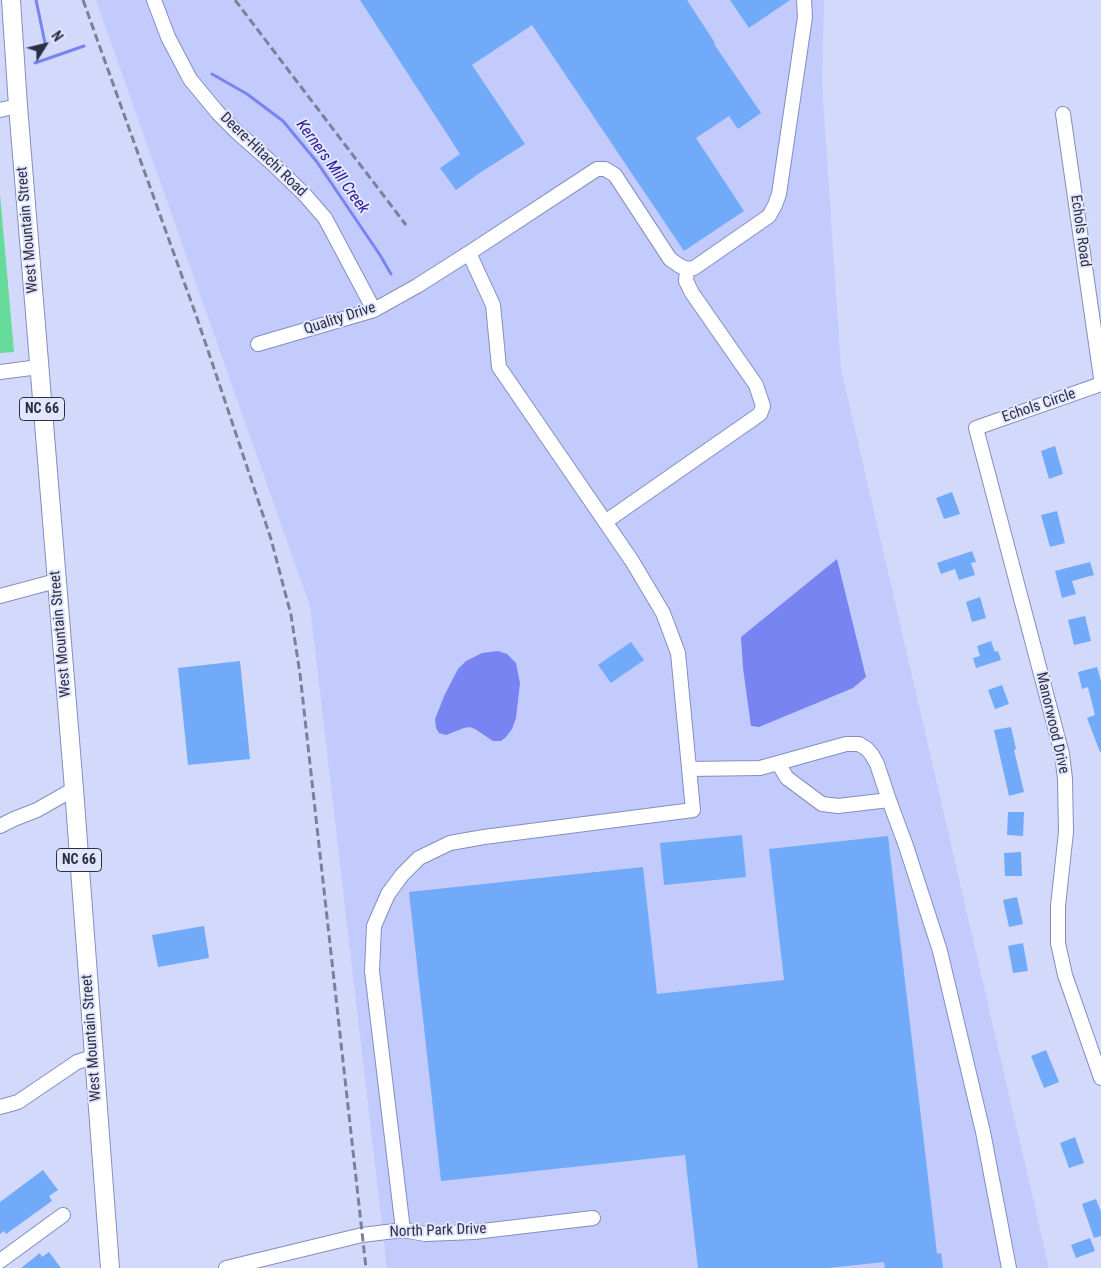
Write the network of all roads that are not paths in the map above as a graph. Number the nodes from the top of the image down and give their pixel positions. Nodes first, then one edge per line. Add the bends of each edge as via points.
1 (11, 0) edge
2 (154, 0) edge
3 (804, 0) edge
4 (18, 106) junction
5 (0, 110) edge
6 (1063, 114) dead end
7 (469, 253) junction
8 (686, 269) junction
9 (374, 310) junction
10 (258, 344) dead end
11 (39, 367) junction
12 (0, 372) edge
13 (1101, 378) edge
14 (1101, 384) edge
15 (976, 428) joint
16 (605, 522) junction
17 (56, 581) junction
18 (0, 596) edge
19 (778, 763) junction
20 (689, 768) junction
21 (74, 789) junction
22 (889, 800) junction
23 (0, 826) edge
24 (93, 1058) junction
25 (1101, 1078) edge
26 (0, 1107) edge
27 (63, 1215) dead end
28 (593, 1218) dead end
29 (403, 1230) junction
30 (0, 1261) edge
31 (110, 1268) edge
32 (226, 1268) edge
33 (1009, 1268) edge

1 - 4 main road, West Mountain Street / NC 66
2 - 9 street, Deere-Hitachi Road via 168,37 190,79 218,113 292,182 325,218
3 - 8 street via 804,27 775,205 768,216 694,268
4 - 5 street
4 - 11 main road, West Mountain Street / NC 66
6 - 13 street, Echols Road
7 - 8 street, Quality Drive via 597,168 615,175 670,259
7 - 9 street, Quality Drive
7 - 16 street via 493,305 499,367
8 - 16 street via 686,281 692,293 756,384 763,406 760,414
9 - 10 street, Quality Drive
11 - 12 street
11 - 17 main road, West Mountain Street / NC 66
14 - 15 street, Echols Circle
15 - 25 street, Manorwood Drive via 1062,754 1066,832 1058,906 1058,943 1065,975
16 - 20 street via 663,614 678,653
17 - 18 street
17 - 21 main road, West Mountain Street / NC 66
19 - 20 street via 760,768
19 - 22 street via 787,778 822,804 838,806
19 - 22 street via 846,744 859,744 867,749 877,764
20 - 29 street via 693,810 450,843 419,858 388,894 374,926 372,971
21 - 23 street
21 - 24 main road, West Mountain Street / NC 66
22 - 33 street via 940,951 983,1132
24 - 26 street via 77,1062 18,1102
24 - 31 main road, West Mountain Street / NC 66
27 - 30 street
28 - 29 street, North Park Drive via 474,1232 425,1234
29 - 32 street, North Park Drive via 362,1235

